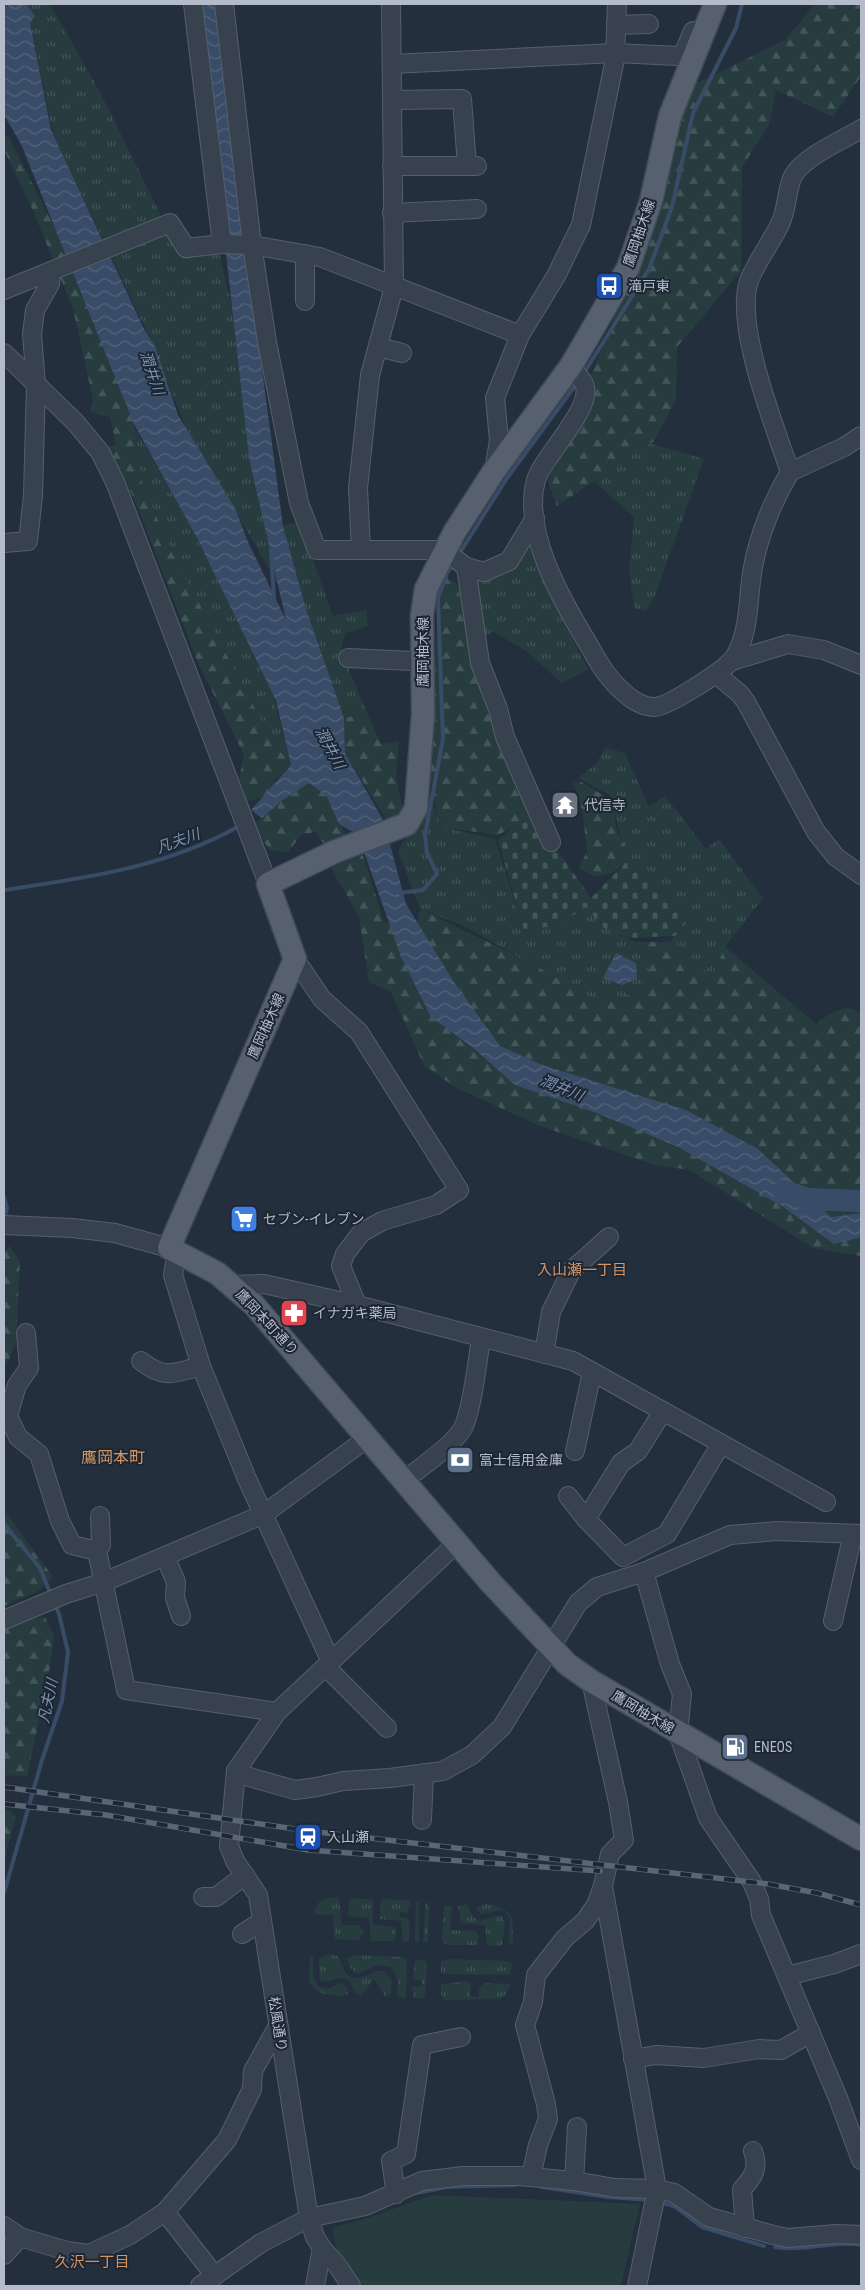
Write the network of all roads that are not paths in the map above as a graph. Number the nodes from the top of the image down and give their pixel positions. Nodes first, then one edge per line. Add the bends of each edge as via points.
1 (193, 4) edge
2 (224, 4) edge
3 (391, 4) edge
4 (617, 4) edge
5 (709, 4) edge
6 (714, 4) edge
7 (649, 24) dead end
8 (616, 25) junction
9 (615, 53) junction
10 (392, 64) junction
11 (392, 100) junction
12 (861, 129) edge
13 (392, 166) junction
14 (477, 209) dead end
15 (392, 213) junction
16 (222, 244) junction
17 (252, 245) junction
18 (305, 254) junction
19 (51, 271) junction
20 (394, 287) junction
21 (4, 290) edge
22 (305, 301) dead end
23 (520, 335) junction
24 (378, 348) junction
25 (4, 353) edge
26 (402, 353) dead end
27 (571, 366) junction
28 (36, 385) junction
29 (861, 436) edge
30 (494, 471) junction
31 (790, 472) junction
32 (535, 518) junction
33 (4, 543) edge
34 (361, 550) junction
35 (444, 550) junction
36 (466, 568) junction
37 (348, 658) dead end
38 (732, 660) junction
39 (423, 664) junction
40 (861, 665) edge
41 (716, 674) junction
42 (551, 842) dead end
43 (861, 875) edge
44 (268, 884) junction
45 (295, 959) junction
46 (12, 1226) edge
47 (609, 1237) dead end
48 (173, 1250) junction
49 (232, 1285) junction
50 (357, 1305) junction
51 (26, 1333) dead end
52 (481, 1339) junction
53 (544, 1354) junction
54 (141, 1361) dead end
55 (201, 1366) junction
56 (592, 1372) junction
57 (662, 1411) junction
58 (368, 1437) junction
59 (721, 1444) junction
60 (575, 1452) dead end
61 (404, 1480) junction
62 (568, 1496) dead end
63 (826, 1502) dead end
64 (264, 1514) junction
65 (100, 1516) dead end
66 (586, 1519) junction
67 (857, 1534) edge
68 (457, 1543) junction
69 (97, 1552) junction
70 (166, 1556) junction
71 (644, 1572) junction
72 (104, 1582) junction
73 (181, 1616) dead end
74 (5, 1620) edge
75 (833, 1621) dead end
76 (551, 1647) junction
77 (328, 1665) junction
78 (591, 1681) junction
79 (278, 1712) junction
80 (387, 1728) dead end
81 (678, 1733) junction
82 (236, 1771) junction
83 (424, 1773) junction
84 (422, 1820) dead end
85 (861, 1839) edge
86 (245, 1875) junction
87 (603, 1886) junction
88 (202, 1897) dead end
89 (262, 1921) junction
90 (242, 1934) dead end
91 (861, 1954) edge
92 (787, 1976) junction
93 (278, 2026) junction
94 (811, 2034) junction
95 (461, 2037) dead end
96 (634, 2059) junction
97 (577, 2127) dead end
98 (753, 2151) dead end
99 (861, 2160) edge
100 (531, 2177) junction
101 (574, 2181) junction
102 (396, 2194) junction
103 (655, 2197) junction
104 (165, 2212) junction
105 (4, 2226) edge
106 (745, 2228) junction
107 (314, 2231) junction
108 (861, 2234) edge
109 (20, 2237) junction
110 (4, 2255) edge
111 (208, 2281) edge
112 (315, 2286) edge
113 (351, 2286) edge
114 (637, 2286) edge

1 - 16 street
2 - 17 street
3 - 10 street
4 - 8 street
5 - 9 street via 702,8 684,52 678,56
6 - 27 main road, 鷹岡柚木線 via 670,116 651,200 628,268
7 - 8 street
8 - 9 street
9 - 10 street
9 - 23 street via 581,225 556,276
10 - 11 street
11 - 13 street
11 - 13 street via 462,99 472,166
12 - 31 street via 806,162 793,176 782,222 749,281 748,332 756,369
13 - 15 street
14 - 15 street
15 - 20 street
16 - 17 street
16 - 19 street via 186,248 170,223
17 - 18 street
17 - 34 street via 268,352 299,502 317,550
18 - 20 street
18 - 22 street
19 - 21 street
19 - 28 street via 50,284 35,310 32,334
20 - 23 street
20 - 24 street
23 - 30 street via 495,398 499,440
24 - 26 street
24 - 34 street via 370,375 358,488
25 - 28 street
27 - 30 main road, 鷹岡柚木線
27 - 32 street via 585,385 586,395 536,479
28 - 33 street via 33,496 28,540
28 - 44 street via 75,422 100,452 115,482
29 - 31 street
30 - 35 main road, 鷹岡柚木線
31 - 38 street via 760,540 743,635
32 - 36 street via 509,561 484,572
32 - 41 street via 551,578 609,680 624,693 638,703 664,706
34 - 35 street
35 - 36 street
35 - 39 main road, 鷹岡柚木線 via 426,589 422,615
36 - 42 street via 480,662 505,737
37 - 39 street
38 - 40 street via 788,644 824,650
38 - 41 street
39 - 44 main road, 鷹岡柚木線 via 416,808 407,824 334,852
41 - 43 street via 746,702 816,832 836,857
44 - 45 main road
45 - 48 main road, 鷹岡柚木線
45 - 50 street via 322,999 359,1032 459,1190 436,1205 382,1221 361,1233 340,1266
46 - 48 street, 鷹岡本町通り via 115,1233
47 - 53 street via 571,1270 551,1312
48 - 49 main road, 鷹岡本町通り via 217,1273
48 - 55 street via 173,1274
49 - 50 street via 264,1284
49 - 58 main road, 鷹岡本町通り via 254,1305
50 - 52 street
51 - 69 street via 29,1368 17,1385 8,1416 18,1437 39,1454 60,1521 72,1545
52 - 53 street
52 - 61 street via 464,1427 452,1441
53 - 56 street via 573,1361
54 - 55 street via 154,1371 170,1374
55 - 64 street
56 - 57 street
56 - 60 street
57 - 59 street
57 - 66 street via 638,1451 621,1463
58 - 61 main road, 鷹岡本町通り
58 - 64 street
59 - 63 street
59 - 66 street via 667,1534 624,1557
61 - 68 main road, 鷹岡本町通り
62 - 66 street
64 - 70 street
64 - 77 street
65 - 69 street via 101,1544
67 - 71 street via 778,1531 730,1535
67 - 75 street
68 - 76 main road, 鷹岡柚木線
68 - 77 street
69 - 72 street
70 - 72 street
70 - 73 street via 176,1582 175,1598
71 - 76 street via 596,1587 578,1602
71 - 81 street via 670,1664 682,1694
72 - 74 street
72 - 79 street via 126,1690
76 - 78 main road, 鷹岡柚木線 via 567,1664
76 - 83 street via 502,1727 472,1755 443,1771
77 - 79 street
77 - 80 street
78 - 81 main road, 鷹岡柚木線
78 - 87 street via 624,1840 610,1854
79 - 82 street
81 - 85 main road, 鷹岡柚木線
81 - 92 street via 708,1818 752,1882 761,1915
82 - 83 street via 295,1790 343,1781
82 - 86 street, 松風通り via 229,1846
83 - 84 street
86 - 88 street via 216,1897
86 - 89 street, 松風通り via 258,1895
87 - 96 street
87 - 100 street via 585,1921 565,1938 536,1974 533,2002 525,2025 548,2119
89 - 90 street
89 - 93 street, 松風通り
91 - 92 street
92 - 94 street
93 - 104 street via 253,2071 252,2089 227,2140
93 - 107 street, 松風通り
94 - 96 street via 781,2050 759,2049 704,2058 656,2056
94 - 99 street
95 - 102 street via 422,2045 406,2154 392,2161
96 - 103 street
97 - 101 street
98 - 106 street via 757,2162 752,2179 742,2189
100 - 101 street
100 - 102 street via 463,2176 422,2181
101 - 103 street
102 - 107 street
103 - 106 street via 674,2193 710,2218
103 - 114 street
104 - 109 street via 130,2235 89,2254
104 - 111 street
105 - 109 street
106 - 108 street via 788,2238
107 - 111 street via 261,2243
107 - 112 street, 松風通り
107 - 113 street
109 - 110 street

